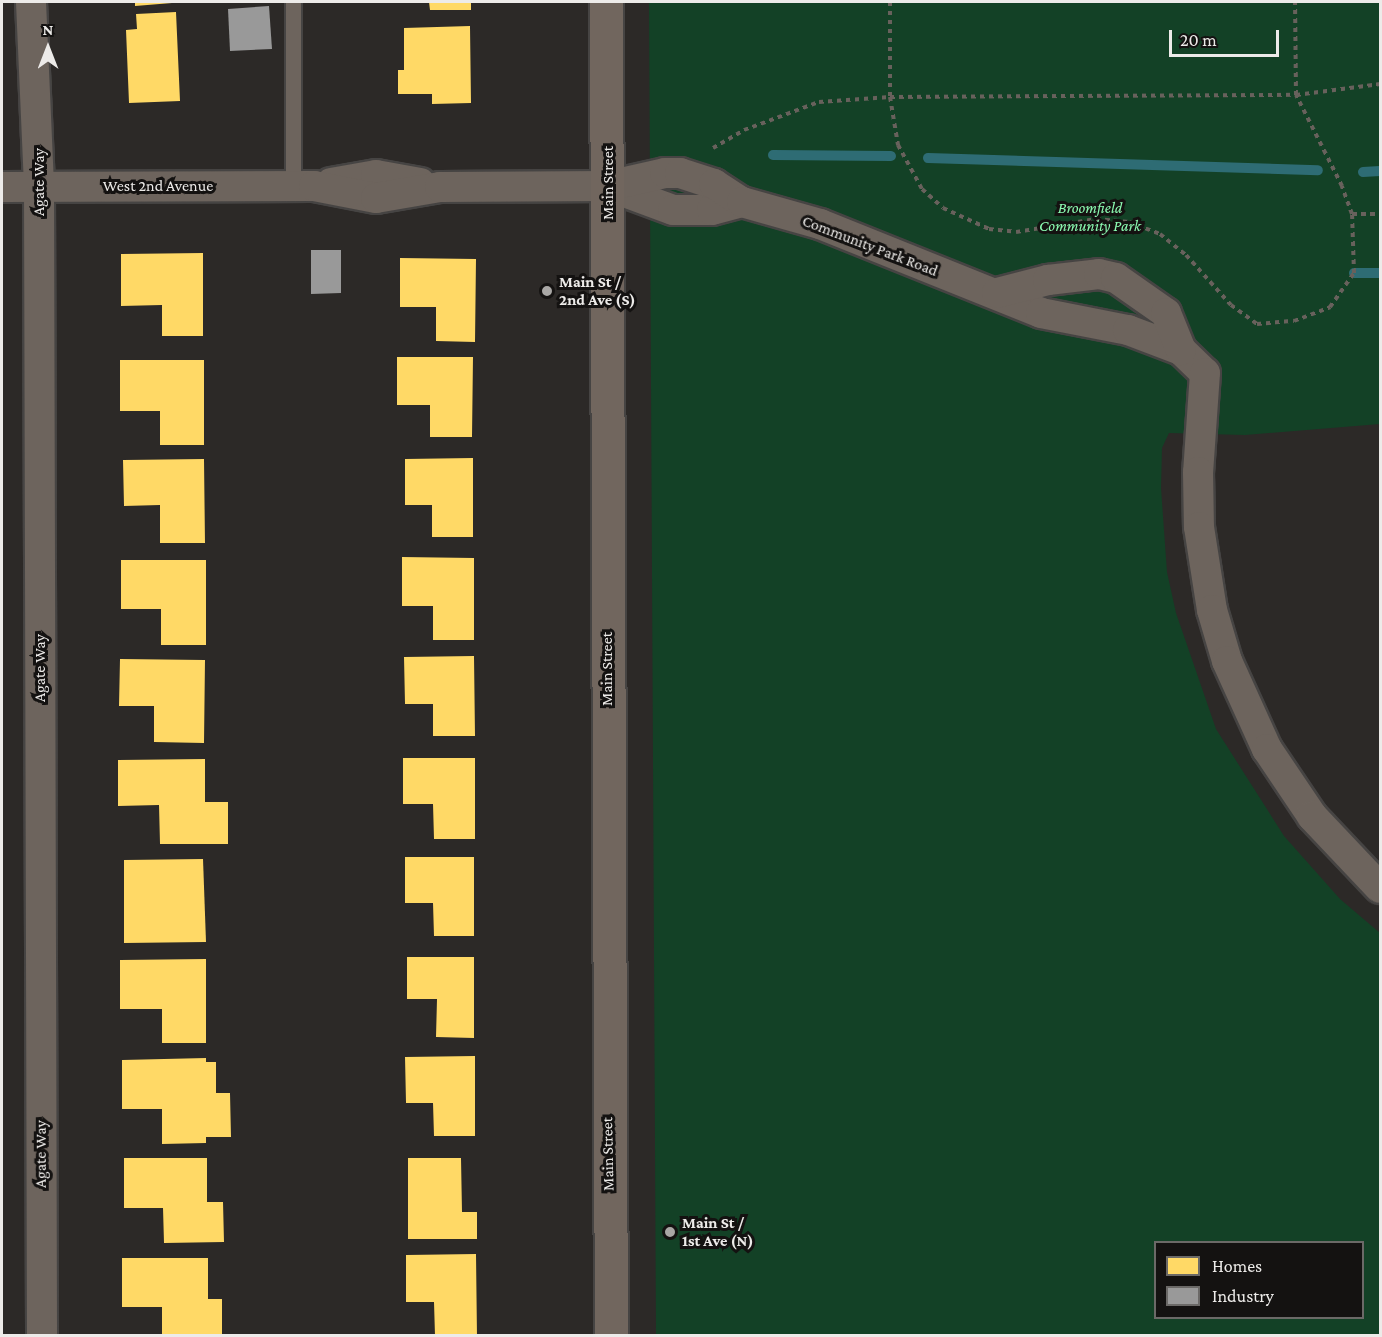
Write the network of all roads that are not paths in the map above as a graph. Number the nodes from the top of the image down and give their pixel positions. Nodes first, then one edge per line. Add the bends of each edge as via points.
1 (31, 2) edge
2 (293, 2) edge
3 (606, 2) edge
4 (304, 186) junction
5 (608, 186) junction
6 (2, 187) edge
7 (39, 187) junction
8 (997, 293) junction
9 (1181, 350) junction
10 (1380, 888) edge
11 (42, 1335) edge
12 (611, 1335) edge

1 - 7 street, Agate Way
2 - 4 lane
3 - 5 main road, Main Street
4 - 5 street, West 2nd Avenue via 376,198 440,187
4 - 7 street, West 2nd Avenue
5 - 8 street, Community Park Road via 673,210 712,210 742,202 820,224
5 - 12 main road, Main Street via 605,423
6 - 7 street, West 2nd Avenue
7 - 11 street, Agate Way
8 - 9 street, Community Park Road via 1041,313 1128,330
8 - 9 street, Community Park Road via 1058,279 1099,274 1116,278 1166,313
9 - 10 street, Community Park Road via 1205,373 1198,472 1199,527 1212,610 1227,661 1267,748 1312,816

